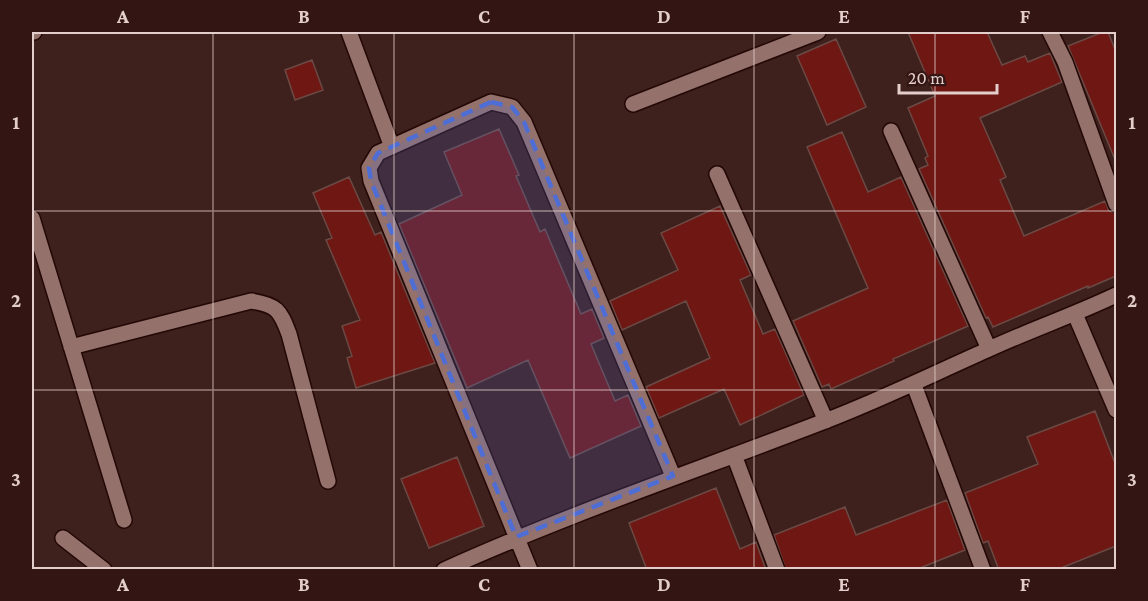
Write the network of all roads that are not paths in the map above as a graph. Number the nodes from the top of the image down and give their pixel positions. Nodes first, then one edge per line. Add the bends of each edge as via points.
1 (349, 32) edge
2 (818, 32) edge
3 (1050, 32) edge
4 (633, 104) dead end
5 (891, 131) dead end
6 (392, 147) junction
7 (717, 174) dead end
8 (1116, 204) edge
9 (32, 218) edge
10 (1116, 295) edge
11 (1075, 314) junction
12 (71, 347) junction
13 (989, 349) junction
14 (914, 385) junction
15 (1116, 410) edge
16 (826, 421) junction
17 (734, 455) junction
18 (673, 476) junction
19 (328, 481) dead end
20 (124, 519) dead end
21 (516, 537) junction
22 (63, 538) dead end
23 (104, 570) edge
24 (444, 570) edge
25 (530, 570) edge
26 (777, 570) edge
27 (983, 570) edge

1 - 6 street
2 - 4 street
3 - 8 street via 1065,62
5 - 13 street
6 - 18 street via 491,102 512,107 524,122
6 - 21 street via 378,153 369,168 371,181
7 - 16 street
9 - 12 street
10 - 11 street
11 - 13 street
11 - 15 street
12 - 19 street via 251,301 270,304 282,316 289,334
12 - 20 street
13 - 14 street
14 - 16 street
14 - 27 street
16 - 17 street
17 - 18 street
17 - 26 street
18 - 21 street
21 - 24 street
21 - 25 street
22 - 23 street

